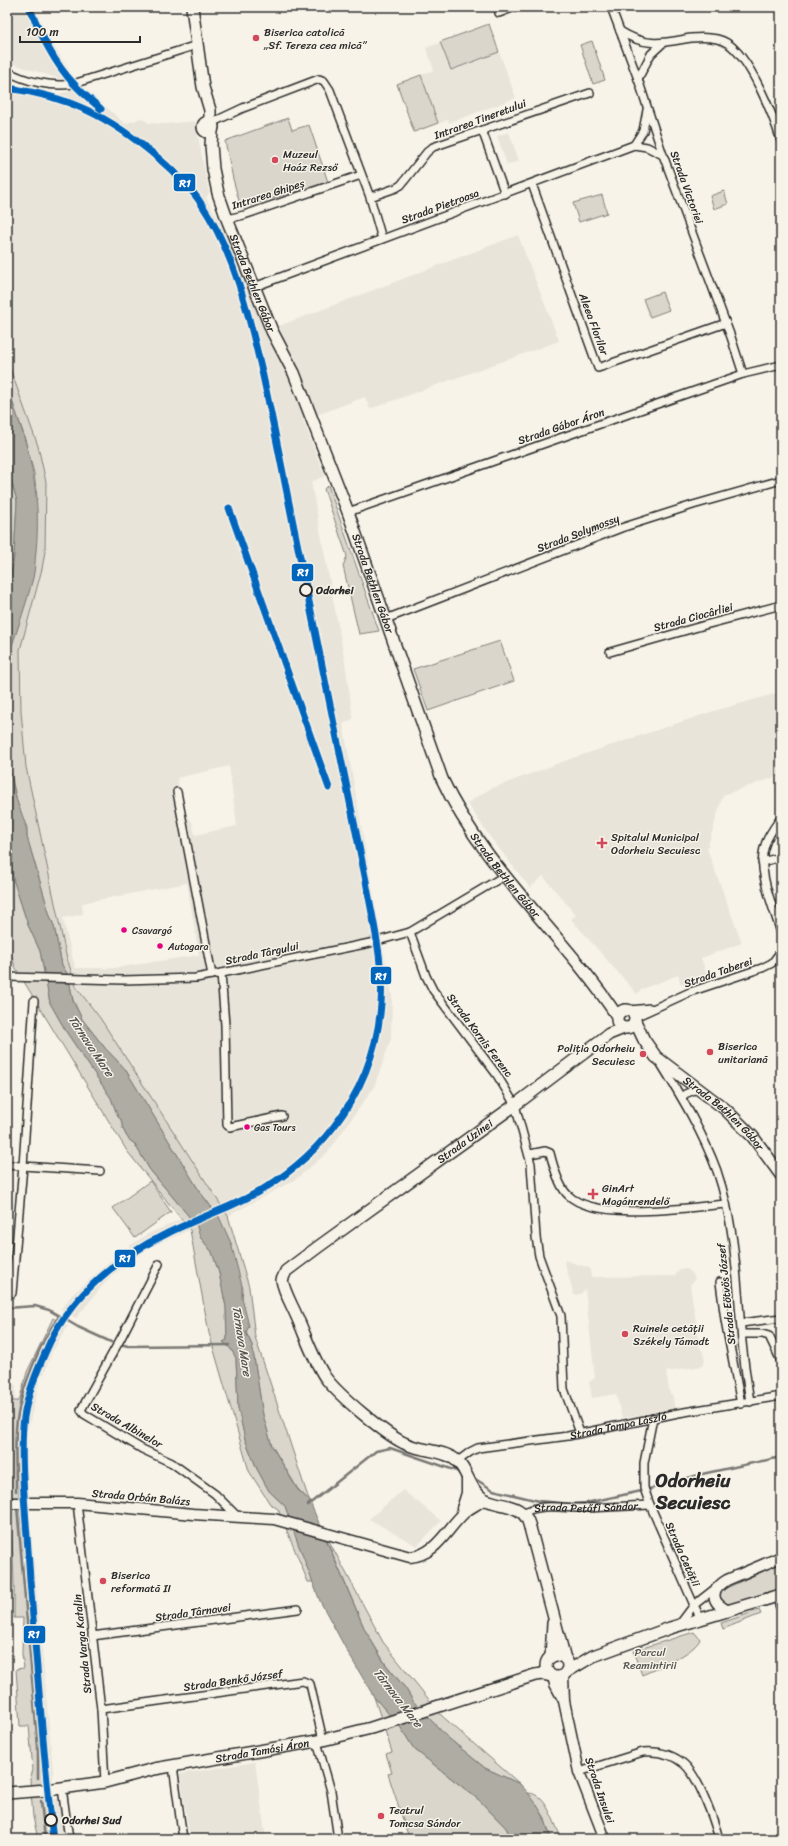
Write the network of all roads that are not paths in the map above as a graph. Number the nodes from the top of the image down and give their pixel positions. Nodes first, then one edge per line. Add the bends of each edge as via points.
1 (192, 7) edge
2 (515, 7) edge
3 (611, 7) edge
4 (499, 13) dead end
5 (620, 31) junction
6 (663, 43) junction
7 (197, 45) junction
8 (7, 71) edge
9 (638, 79) junction
10 (590, 93) dead end
11 (647, 105) junction
12 (209, 127) junction
13 (482, 130) junction
14 (781, 141) edge
15 (634, 145) junction
16 (663, 155) junction
17 (361, 175) junction
18 (532, 184) junction
19 (505, 194) junction
20 (370, 198) junction
21 (227, 219) junction
22 (382, 239) junction
23 (254, 288) junction
24 (726, 323) junction
25 (781, 365) edge
26 (743, 374) junction
27 (781, 480) edge
28 (348, 512) junction
29 (781, 605) edge
30 (386, 619) junction
31 (610, 652) dead end
32 (177, 792) dead end
33 (781, 818) edge
34 (781, 857) edge
35 (762, 862) junction
36 (504, 876) junction
37 (410, 932) junction
38 (781, 932) edge
39 (781, 951) edge
40 (221, 973) junction
41 (212, 975) junction
42 (7, 976) edge
43 (598, 987) junction
44 (34, 1001) dead end
45 (617, 1017) junction
46 (630, 1019) junction
47 (609, 1034) junction
48 (656, 1057) junction
49 (697, 1089) junction
50 (682, 1098) junction
51 (515, 1105) junction
52 (282, 1116) dead end
53 (530, 1154) junction
54 (7, 1165) edge
55 (23, 1166) junction
56 (100, 1171) dead end
57 (781, 1175) edge
58 (726, 1204) junction
59 (159, 1264) dead end
60 (720, 1282) dead end
61 (12, 1293) dead end
62 (781, 1318) edge
63 (741, 1323) junction
64 (742, 1334) junction
65 (781, 1361) edge
66 (781, 1396) edge
67 (750, 1402) junction
68 (741, 1404) junction
69 (653, 1418) junction
70 (580, 1433) junction
71 (464, 1472) junction
72 (481, 1496) junction
73 (7, 1503) edge
74 (77, 1504) junction
75 (650, 1504) junction
76 (463, 1507) junction
77 (523, 1513) junction
78 (237, 1516) junction
79 (456, 1521) junction
80 (781, 1557) edge
81 (720, 1586) junction
82 (780, 1599) edge
83 (694, 1605) junction
84 (298, 1609) dead end
85 (729, 1611) junction
86 (553, 1614) junction
87 (701, 1619) junction
88 (679, 1625) junction
89 (92, 1636) junction
90 (593, 1656) junction
91 (549, 1659) junction
92 (566, 1660) junction
93 (559, 1675) junction
94 (511, 1682) junction
95 (101, 1709) junction
96 (320, 1741) junction
97 (173, 1766) junction
98 (579, 1772) junction
99 (105, 1782) junction
100 (62, 1788) junction
101 (7, 1793) edge
102 (69, 1839) edge
103 (183, 1839) edge
104 (338, 1839) edge
105 (605, 1839) edge
106 (719, 1839) edge

1 - 7 main road
2 - 4 street
3 - 5 street, Strada Victoriei
5 - 6 street via 643,41
5 - 9 street, Strada Victoriei
6 - 9 street via 650,54
6 - 14 street via 703,38 723,41 732,47 747,65 757,84
7 - 8 street via 73,84 52,85
7 - 12 main road
9 - 11 street, Strada Victoriei
10 - 13 street, Intrarea Tineretului
11 - 15 street via 643,131
11 - 16 street, Strada Victoriei
12 - 17 street via 243,108 319,79 324,80
12 - 21 main road, Strada Bethlen Gábor via 218,193
13 - 19 street
13 - 20 street, Intrarea Tineretului via 433,147 401,185
15 - 16 street via 647,147
15 - 18 street, Strada Pietroasa
16 - 24 street, Strada Victoriei
17 - 20 street
17 - 21 street, Intrarea Ghipeș
18 - 19 street, Strada Pietroasa
18 - 24 street, Aleea Florilor via 598,368
19 - 22 street, Strada Pietroasa
20 - 22 street
21 - 23 main road, Strada Bethlen Gábor
22 - 23 street, Strada Pietroasa
23 - 28 main road, Strada Bethlen Gábor via 294,373
24 - 26 street, Strada Victoriei
25 - 26 street, Strada Gábor Áron
26 - 28 street, Strada Gábor Áron
27 - 30 street, Strada Solymossy via 621,528
28 - 30 main road, Strada Bethlen Gábor
29 - 31 street, Strada Ciocârliei
30 - 36 main road, Strada Bethlen Gábor via 445,784 467,827
32 - 41 street
33 - 35 street via 765,844
34 - 35 street
35 - 38 street via 765,881
36 - 37 street, Strada Târgului
36 - 43 main road, Strada Bethlen Gábor
37 - 40 street, Strada Târgului via 370,943
37 - 51 street, Strada Kornis Ferenc via 433,990 497,1075
39 - 46 street, Strada Taberei via 772,963 762,968 690,992
40 - 41 street, Strada Târgului
40 - 52 street via 227,1125 230,1127
41 - 42 street, Strada Târgului via 196,978 123,980
43 - 45 main road
43 - 46 main road
44 - 55 street
45 - 46 main road via 621,1011
45 - 47 main road
46 - 47 main road
46 - 48 main road, Strada Bethlen Gábor
47 - 51 main road, Strada Uzinei
48 - 49 main road, Strada Bethlen Gábor
48 - 50 street, Strada Eötvös József
49 - 50 street
49 - 57 main road, Strada Bethlen Gábor via 742,1126
50 - 58 street, Strada Eötvös József via 711,1156
51 - 53 street, Strada Kornis Ferenc
51 - 71 main road, Strada Uzinei via 286,1271 282,1280 318,1365 335,1388 388,1433 405,1444 445,1454
53 - 58 street via 550,1153 556,1174 568,1195 597,1208 615,1211 648,1210
53 - 70 street, Strada Kornis Ferenc via 539,1256 560,1308 564,1389
54 - 55 street
55 - 56 street
55 - 61 street
58 - 63 street, Strada Eötvös József via 737,1265
59 - 78 street, Strada Albinelor via 81,1410 142,1449 172,1463 215,1494
60 - 68 street via 727,1335
62 - 63 street
63 - 64 street, Strada Eötvös József
64 - 65 street via 769,1336
64 - 67 street, Strada Eötvös József
66 - 67 street, Strada Tompa László
67 - 68 street, Strada Tompa László
68 - 69 street, Strada Tompa László
69 - 70 street, Strada Tompa László
69 - 75 street, Strada Cetății via 645,1452 645,1491
70 - 71 street, Strada Tompa László via 478,1448 470,1452
71 - 72 main road
71 - 76 main road via 467,1493
72 - 76 main road
72 - 77 main road
72 - 79 main road
73 - 74 main road, Strada Orbán Balázs
74 - 78 main road, Strada Orbán Balázs
74 - 89 street, Strada Varga Katalin
75 - 77 street, Strada Petőfi Sándor via 542,1508
75 - 83 street, Strada Cetății
76 - 79 main road
77 - 86 main road via 529,1524
78 - 79 main road, Strada Orbán Balázs via 274,1519 410,1557 419,1557 428,1552
80 - 81 main road via 727,1580
81 - 83 street
81 - 85 main road via 715,1594 715,1601
82 - 85 main road, Strada Tamási Áron
83 - 87 street, Strada Cetății
83 - 88 street, Strada Cetății
84 - 89 street, Strada Târnavei
85 - 87 main road, Strada Tamási Áron
86 - 91 main road
86 - 92 main road
87 - 88 main road, Strada Tamási Áron
88 - 90 main road, Strada Tamási Áron
89 - 95 street, Strada Varga Katalin
90 - 92 main road, Strada Tamási Áron
90 - 93 main road, Strada Tamási Áron
91 - 92 main road via 558,1656
91 - 93 main road via 546,1669
91 - 94 main road, Strada Tamási Áron
92 - 93 main road via 568,1664
93 - 94 main road, Strada Tamási Áron via 540,1674
93 - 98 main road, Strada Insulei via 555,1684 564,1701
94 - 96 main road, Strada Tamási Áron via 382,1724
95 - 96 street, Strada Benkő József via 303,1682 310,1684
95 - 99 street, Strada Varga Katalin
96 - 97 main road, Strada Tamási Áron
96 - 104 street
97 - 99 main road, Strada Tamási Áron
97 - 103 street
98 - 105 main road, Strada Insulei
98 - 106 street via 643,1752 653,1751 670,1756 685,1765 693,1775
99 - 100 main road, Strada Tamási Áron
100 - 101 main road, Strada Tamási Áron
100 - 102 street

